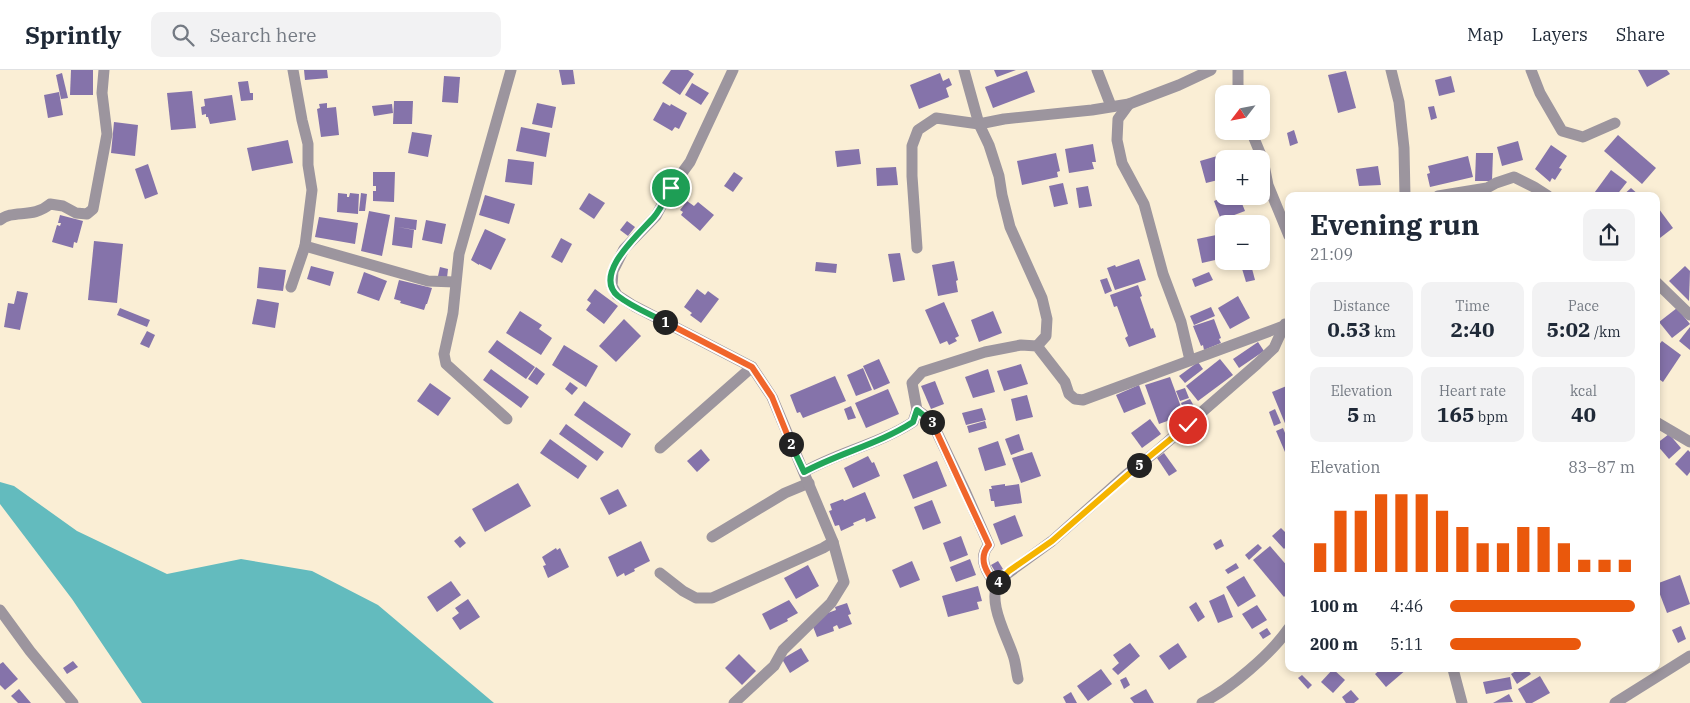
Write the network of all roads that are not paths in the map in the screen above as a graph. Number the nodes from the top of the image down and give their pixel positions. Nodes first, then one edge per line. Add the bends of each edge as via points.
1 (104, 70) edge
2 (293, 70) edge
3 (511, 70) edge
4 (734, 70) edge
5 (964, 70) edge
6 (1097, 70) edge
7 (1211, 70) edge
8 (1238, 70) edge
9 (1391, 70) edge
10 (1531, 70) edge
11 (1238, 85) edge
12 (1129, 104) junction
13 (1111, 106) junction
14 (1616, 123) dead end
15 (979, 124) junction
16 (1255, 140) edge
17 (1405, 192) edge
18 (1462, 192) edge
19 (1542, 192) edge
20 (0, 220) edge
21 (1285, 226) edge
22 (306, 246) junction
23 (917, 248) dead end
24 (455, 282) junction
25 (1660, 286) edge
26 (291, 287) dead end
27 (1690, 315) edge
28 (1285, 325) edge
29 (1285, 328) edge
30 (1037, 346) junction
31 (1190, 360) junction
32 (752, 367) junction
33 (917, 410) junction
34 (508, 419) dead end
35 (1660, 424) edge
36 (1690, 442) edge
37 (660, 448) dead end
38 (806, 477) junction
39 (712, 537) dead end
40 (833, 542) junction
41 (660, 573) dead end
42 (996, 585) junction
43 (0, 610) edge
44 (1285, 632) edge
45 (1690, 656) edge
46 (1454, 672) edge
47 (1018, 679) dead end
48 (73, 703) edge
49 (734, 703) edge
50 (1202, 703) edge
51 (1462, 703) edge
52 (1615, 703) edge

1 - 20 street via 102,92 107,134 93,209 87,214 76,213 50,204 42,211 5,216
2 - 22 street via 308,144 312,190
3 - 24 street via 459,254
4 - 32 street via 690,162 656,216 624,249 611,281 617,295 634,306
5 - 15 street
6 - 13 street
7 - 12 street
8 - 11 street
9 - 17 street via 1399,102
10 - 14 street via 1562,131 1584,137
12 - 13 street
12 - 31 street via 1118,119 1117,140 1122,163 1144,204
13 - 15 street
15 - 23 street via 936,118 918,130 912,146
15 - 30 street via 1000,176 1010,227 1042,298 1047,319 1046,336
16 - 21 street
18 - 19 street via 1487,188 1514,177
22 - 24 street via 428,281
22 - 26 street
24 - 34 street via 453,313 444,354 446,364
25 - 27 street
28 - 31 street
29 - 42 street via 1274,348 1257,364 1052,541 1009,571
30 - 31 street via 1065,382 1069,394 1083,400
30 - 33 street via 1021,345 985,352 922,372 912,383
32 - 37 street
32 - 38 street via 772,397
33 - 38 street via 913,422 900,431 824,460
33 - 42 street via 931,420 966,493 989,545 983,558 984,566
35 - 36 street
38 - 39 street
38 - 40 street
40 - 41 street via 712,598 696,598
40 - 49 street via 844,582 830,603 784,650 774,666
42 - 47 street via 996,604 1014,656
43 - 48 street
44 - 50 street via 1249,671
45 - 52 street
46 - 51 street

